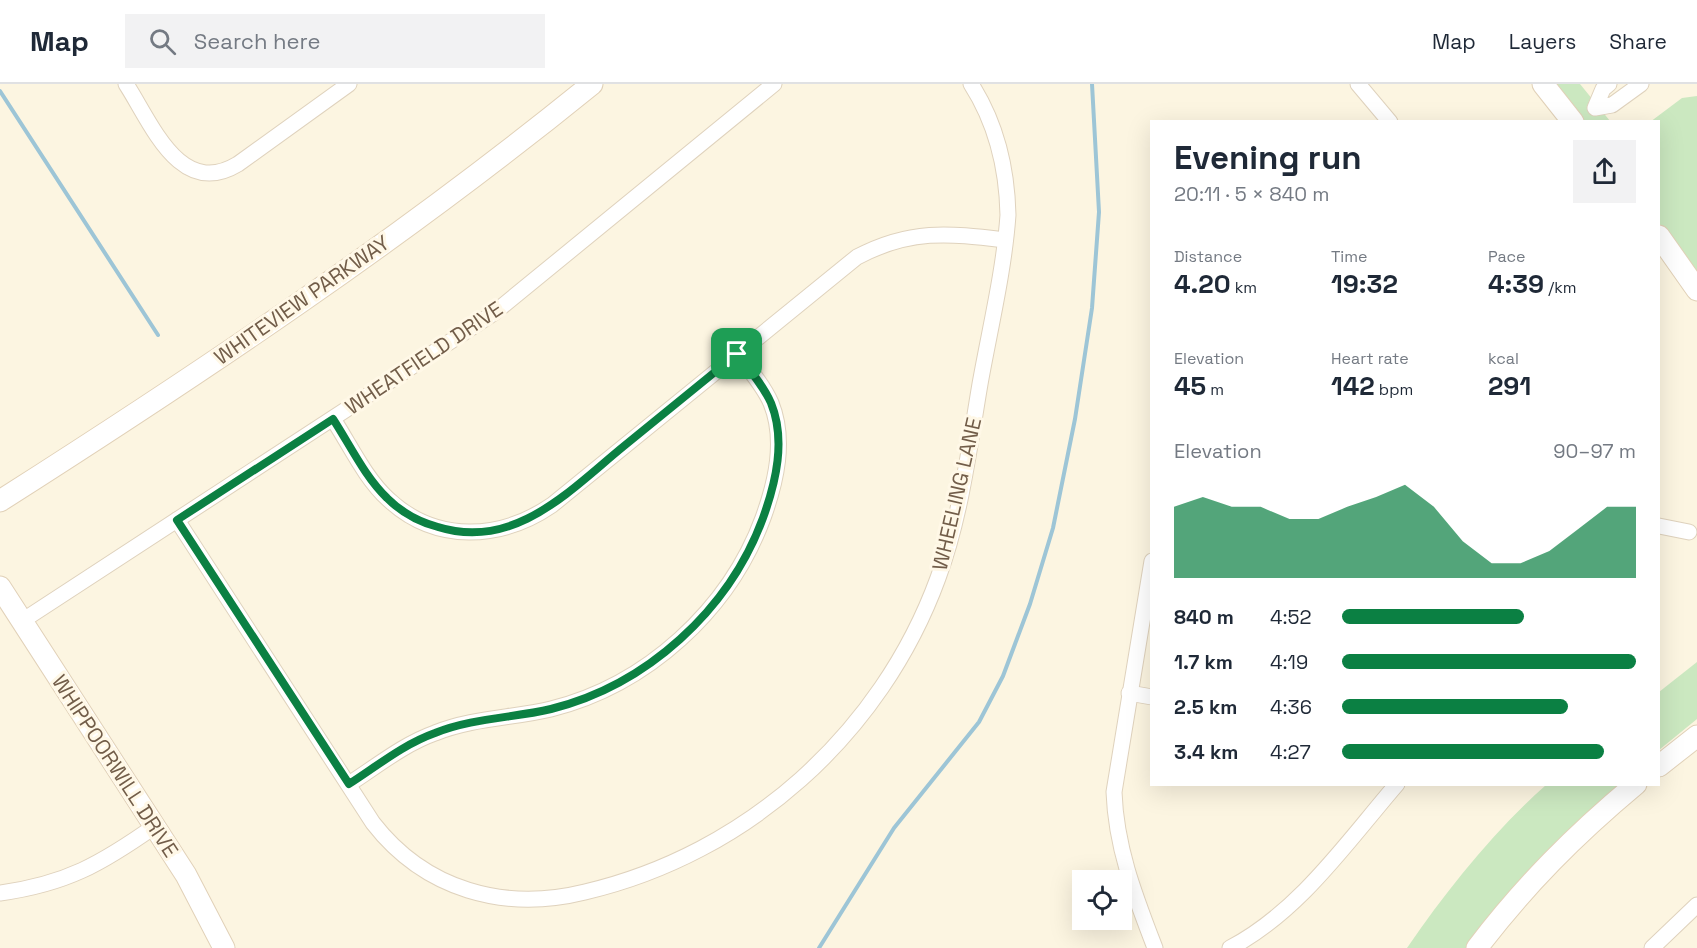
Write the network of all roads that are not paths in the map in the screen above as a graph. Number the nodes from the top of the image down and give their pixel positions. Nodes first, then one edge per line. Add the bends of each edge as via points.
1 (126, 84) edge
2 (348, 84) edge
3 (592, 84) edge
4 (774, 84) edge
5 (971, 84) edge
6 (1358, 84) edge
7 (1543, 84) edge
8 (1609, 84) edge
9 (1641, 84) edge
10 (1595, 108) junction
11 (1388, 120) edge
12 (1573, 120) edge
13 (1578, 120) edge
14 (1660, 237) edge
15 (1005, 240) junction
16 (1697, 290) edge
17 (737, 354) junction
18 (333, 419) junction
19 (0, 501) edge
20 (177, 520) junction
21 (1660, 526) edge
22 (1689, 532) dead end
23 (1150, 572) edge
24 (0, 587) edge
25 (22, 621) junction
26 (1129, 693) junction
27 (1150, 696) edge
28 (1697, 736) edge
29 (1660, 765) edge
30 (349, 784) junction
31 (1395, 786) edge
32 (1634, 786) edge
33 (155, 826) junction
34 (0, 893) edge
35 (1697, 905) edge
36 (224, 948) edge
37 (1155, 948) edge
38 (1230, 948) edge
39 (1477, 948) edge
40 (1652, 948) edge

1 - 2 street via 174,157 191,170 210,175 238,164
3 - 19 street, WHITEVIEW PARKWAY via 333,280
4 - 18 street, WHEATFIELD DRIVE via 494,313
5 - 15 street, WHEELING LANE via 989,119 1002,162 1007,200
6 - 11 street
7 - 12 street
8 - 10 street
9 - 10 street via 1612,105
10 - 13 street
14 - 16 street
15 - 17 street via 930,234 881,245 845,266
15 - 30 street, WHEELING LANE via 958,509 927,607 901,658 862,715 834,749 774,803 696,851 625,881 564,896 514,899 456,888 413,863 386,839
17 - 18 street via 552,505 527,521 492,532 447,530 405,512 376,486
17 - 30 street via 771,404 779,455 772,491 750,548 705,615 659,656 609,687 551,709 436,732
18 - 20 street, WHEATFIELD DRIVE
20 - 25 street, WHEATFIELD DRIVE
20 - 30 street, WHEELING LANE
21 - 22 street
23 - 26 street
24 - 25 street, WHIPPOORWILL DRIVE
25 - 33 street, WHIPPOORWILL DRIVE
26 - 27 street
26 - 37 street via 1116,771 1116,827 1124,865
28 - 29 street
31 - 38 street via 1292,903 1267,925
32 - 39 street via 1558,853
33 - 34 street via 76,875
33 - 36 street, WHIPPOORWILL DRIVE
35 - 40 street

